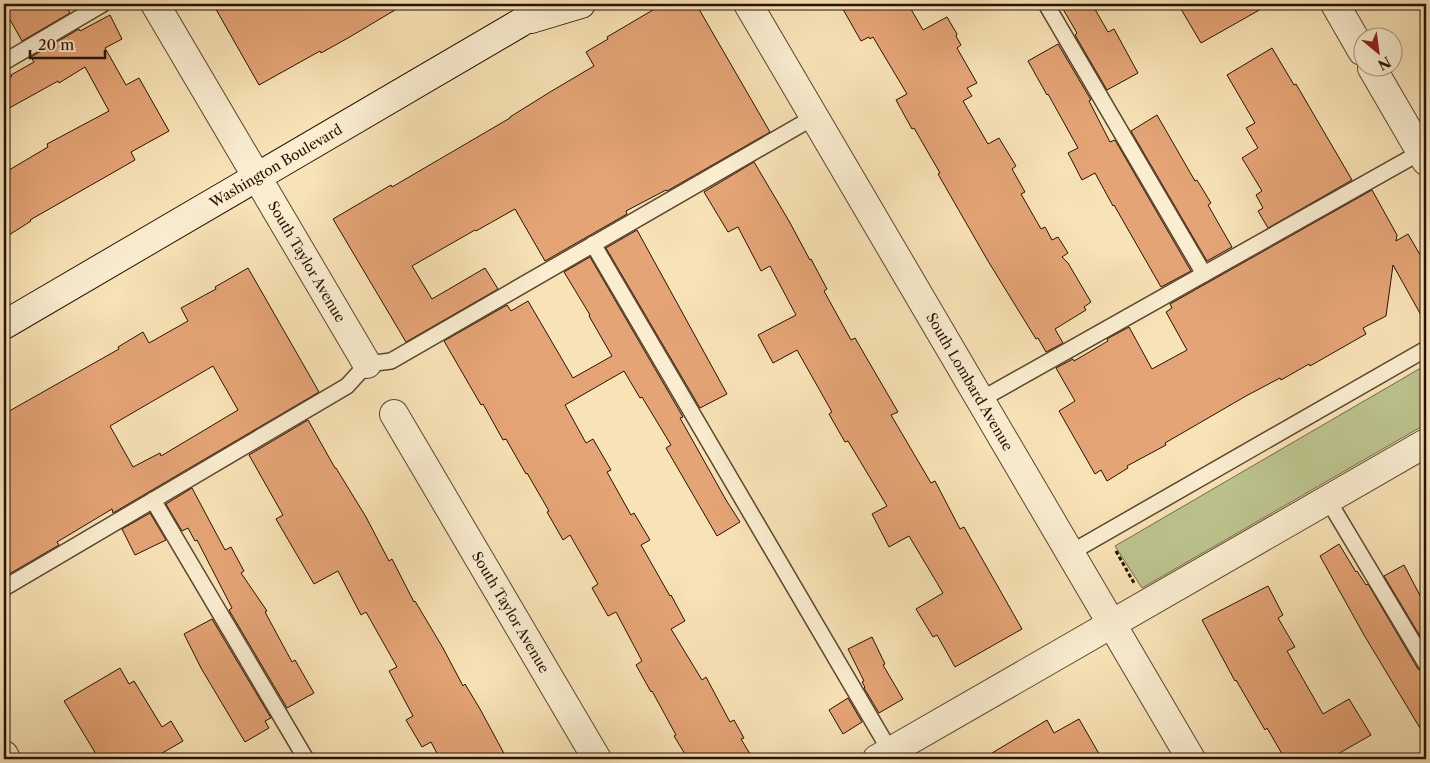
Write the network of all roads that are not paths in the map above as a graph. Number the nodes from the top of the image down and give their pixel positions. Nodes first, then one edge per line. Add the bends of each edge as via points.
1 (103, 4) edge
2 (155, 4) edge
3 (547, 4) edge
4 (581, 4) edge
5 (748, 4) edge
6 (1046, 4) edge
7 (1335, 4) edge
8 (520, 23) junction
9 (1352, 34) edge
10 (4, 62) edge
11 (1378, 78) edge
12 (814, 117) junction
13 (1424, 157) edge
14 (256, 177) junction
15 (593, 244) junction
16 (1204, 274) junction
17 (4, 325) edge
18 (1426, 349) edge
19 (367, 364) junction
20 (980, 400) junction
21 (394, 414) dead end
22 (1426, 444) edge
23 (153, 500) junction
24 (1328, 500) junction
25 (1070, 553) junction
26 (4, 588) edge
27 (1112, 624) junction
28 (1426, 664) edge
29 (4, 755) edge
30 (887, 757) edge
31 (6, 759) edge
32 (306, 759) edge
33 (597, 759) edge
34 (1192, 759) edge

1 - 10 lane
2 - 14 street, South Taylor Avenue
3 - 8 street, Washington Boulevard
4 - 8 street
5 - 12 street, South Lombard Avenue
6 - 16 lane
7 - 9 street
8 - 14 street, Washington Boulevard
11 - 13 street
12 - 15 lane
12 - 20 street, South Lombard Avenue
13 - 16 lane
14 - 17 street, Washington Boulevard
14 - 19 street, South Taylor Avenue
15 - 19 lane via 391,361
15 - 30 lane
16 - 20 lane
18 - 25 lane
19 - 23 lane via 347,386
20 - 25 street, South Lombard Avenue
21 - 33 street, South Taylor Avenue
22 - 24 street
23 - 26 lane
23 - 32 lane
24 - 27 street
24 - 28 lane
25 - 27 street, South Lombard Avenue
27 - 30 street
27 - 34 street, South Lombard Avenue
29 - 31 street

